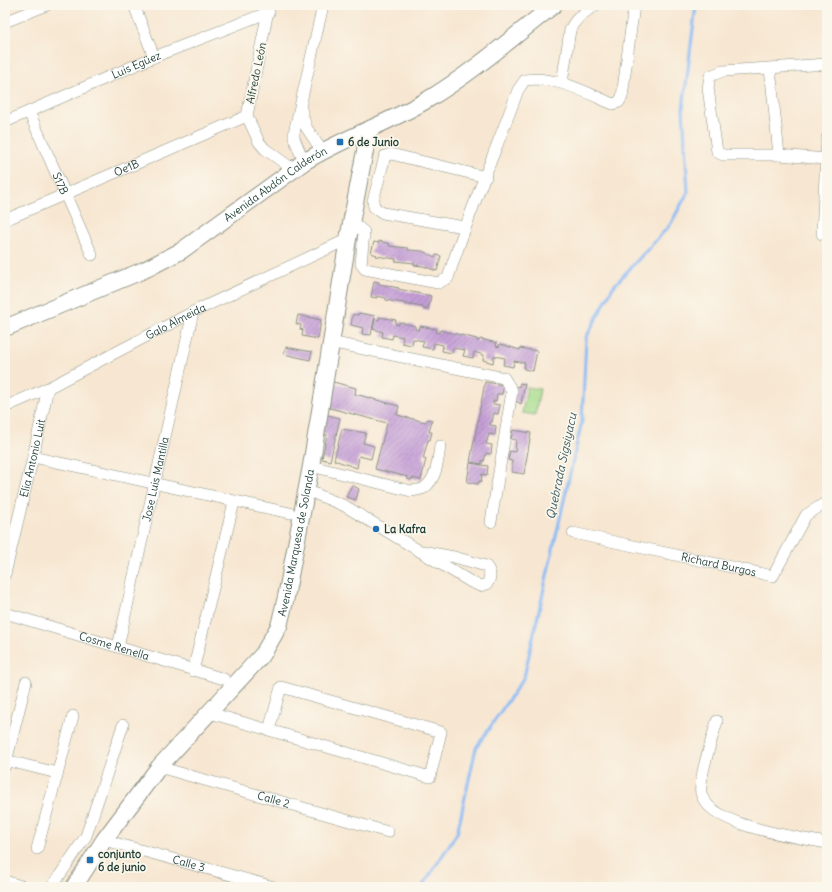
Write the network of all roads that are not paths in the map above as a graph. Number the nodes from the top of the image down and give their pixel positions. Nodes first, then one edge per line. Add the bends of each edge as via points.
1 (47, 5) edge
2 (134, 5) edge
3 (323, 5) edge
4 (554, 5) edge
5 (596, 5) edge
6 (634, 5) edge
7 (269, 9) edge
8 (5, 22) edge
9 (154, 57) junction
10 (827, 64) edge
11 (770, 68) junction
12 (562, 83) junction
13 (301, 109) junction
14 (29, 112) junction
15 (247, 116) junction
16 (5, 122) edge
17 (369, 130) junction
18 (827, 138) edge
19 (322, 150) junction
20 (780, 155) junction
21 (826, 159) junction
22 (299, 166) junction
23 (486, 177) junction
24 (65, 194) junction
25 (5, 220) edge
26 (351, 221) junction
27 (464, 227) junction
28 (822, 234) dead end
29 (348, 239) junction
30 (92, 255) dead end
31 (194, 312) junction
32 (5, 328) edge
33 (330, 342) junction
34 (48, 388) junction
35 (5, 408) edge
36 (440, 446) dead end
37 (33, 458) junction
38 (311, 466) junction
39 (155, 483) junction
40 (306, 490) junction
41 (234, 502) junction
42 (827, 502) edge
43 (290, 513) dead end
44 (491, 522) dead end
45 (573, 533) dead end
46 (421, 551) junction
47 (5, 574) edge
48 (5, 613) edge
49 (118, 647) junction
50 (193, 671) junction
51 (224, 679) dead end
52 (26, 682) dead end
53 (210, 713) junction
54 (73, 716) dead end
55 (717, 721) dead end
56 (123, 725) dead end
57 (269, 730) junction
58 (5, 762) edge
59 (159, 767) junction
60 (57, 773) junction
61 (388, 832) dead end
62 (104, 840) junction
63 (827, 843) edge
64 (37, 849) dead end
65 (5, 881) edge
66 (24, 887) edge
67 (52, 887) edge
68 (74, 887) edge
69 (274, 887) edge

1 - 8 street
2 - 9 street
3 - 13 street
4 - 17 street, Avenida Abdón Calderón via 467,73 426,100
5 - 12 street via 572,24
6 - 12 street via 622,97 619,102 613,104
7 - 9 street, Luis Egüez
7 - 15 street, Alfredo León
9 - 14 street, Luis Egüez
10 - 11 street
11 - 20 street
11 - 20 street via 716,73 710,76 708,88 717,152 723,155
12 - 23 street via 526,80 518,90
13 - 19 street via 306,127
13 - 22 street via 294,138
14 - 16 street, Luis Egüez
14 - 24 street, S17B
15 - 22 street, Alfredo León via 265,149
15 - 24 street, Oe1B
17 - 19 street, Avenida Abdón Calderón
17 - 26 street, Avenida Marquesa de Solanda
18 - 21 street
19 - 22 street, Avenida Abdón Calderón
20 - 21 street
21 - 28 street
22 - 32 street, Avenida Abdón Calderón via 181,252
23 - 27 street
23 - 27 street via 391,154 385,156 373,201 374,207 383,213
24 - 25 street, Oe1B
24 - 30 street, S17B
26 - 27 street via 364,232 361,264 365,270 438,283 448,278
26 - 29 street, Avenida Marquesa de Solanda
29 - 31 street, Galo Almeida
29 - 33 street, Avenida Marquesa de Solanda
31 - 34 street, Galo Almeida
31 - 39 street, Jose Luis Mantilla
33 - 38 street, Avenida Marquesa de Solanda
33 - 44 street via 504,378 512,391
34 - 35 street, Galo Almeida
34 - 37 street, Elia Antonio Luit
36 - 38 street via 432,478 424,488 411,491
37 - 39 street
37 - 47 street, Elia Antonio Luit
38 - 40 street, Avenida Marquesa de Solanda
39 - 41 street
39 - 49 street, Jose Luis Mantilla
40 - 46 street via 345,506
40 - 53 street, Avenida Marquesa de Solanda via 278,626 263,654
41 - 43 street
41 - 50 street
42 - 45 street, Richard Burgos via 806,515 773,576
46 - 46 street via 480,586 487,584 490,578 489,570 483,565
48 - 49 street, Cosme Renella
49 - 50 street, Cosme Renella
50 - 51 street, Cosme Renella
52 - 58 street
53 - 57 street
53 - 59 street, Avenida Marquesa de Solanda
54 - 60 street
55 - 63 street via 702,780 701,792 706,804 713,811 746,826
56 - 67 street via 86,836
57 - 57 street via 430,777 441,732 281,687
58 - 60 street
59 - 61 street, Calle 2
59 - 62 street, Avenida Marquesa de Solanda
60 - 64 street
62 - 68 street, Avenida Marquesa de Solanda
62 - 69 street, Calle 3
65 - 66 street

